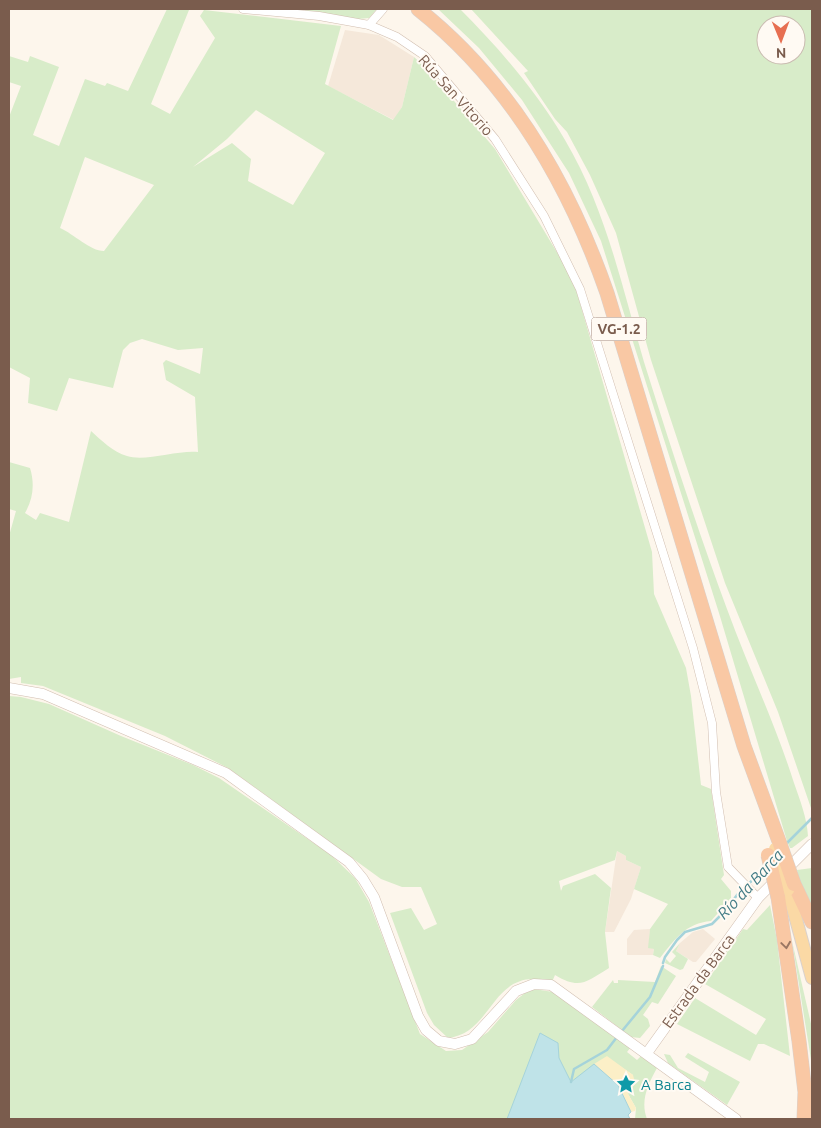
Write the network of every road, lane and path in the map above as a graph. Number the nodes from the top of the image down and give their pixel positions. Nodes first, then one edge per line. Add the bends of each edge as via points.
1 (243, 9) edge
2 (418, 9) edge
3 (381, 11) edge
4 (368, 25) junction
5 (9, 688) edge
6 (812, 844) edge
7 (773, 847) junction
8 (786, 891) junction
9 (758, 898) junction
10 (812, 922) edge
11 (812, 978) edge
12 (647, 1053) junction
13 (736, 1119) edge
14 (804, 1119) edge

1 - 4 street, Rúa San Vitorio via 319,16
2 - 7 highway, VG-1.2 via 468,55 518,115 554,171 582,226 619,331
3 - 4 street
4 - 9 street, Rúa San Vitorio via 397,37 425,56 495,138 544,216 580,289 693,648 712,723 716,792 728,867
5 - 12 street via 43,694 226,774 345,858 370,890 418,1016 426,1030 439,1041 455,1044 472,1039 512,994 522,987 542,983 551,985
6 - 9 street, Estrada da Barca
7 - 8 highway, bridge
7 - 8 highway, bridge
8 - 10 highway
8 - 11 main road
8 -> 14 highway via 805,1092
9 - 12 street, Estrada da Barca
12 - 13 street

